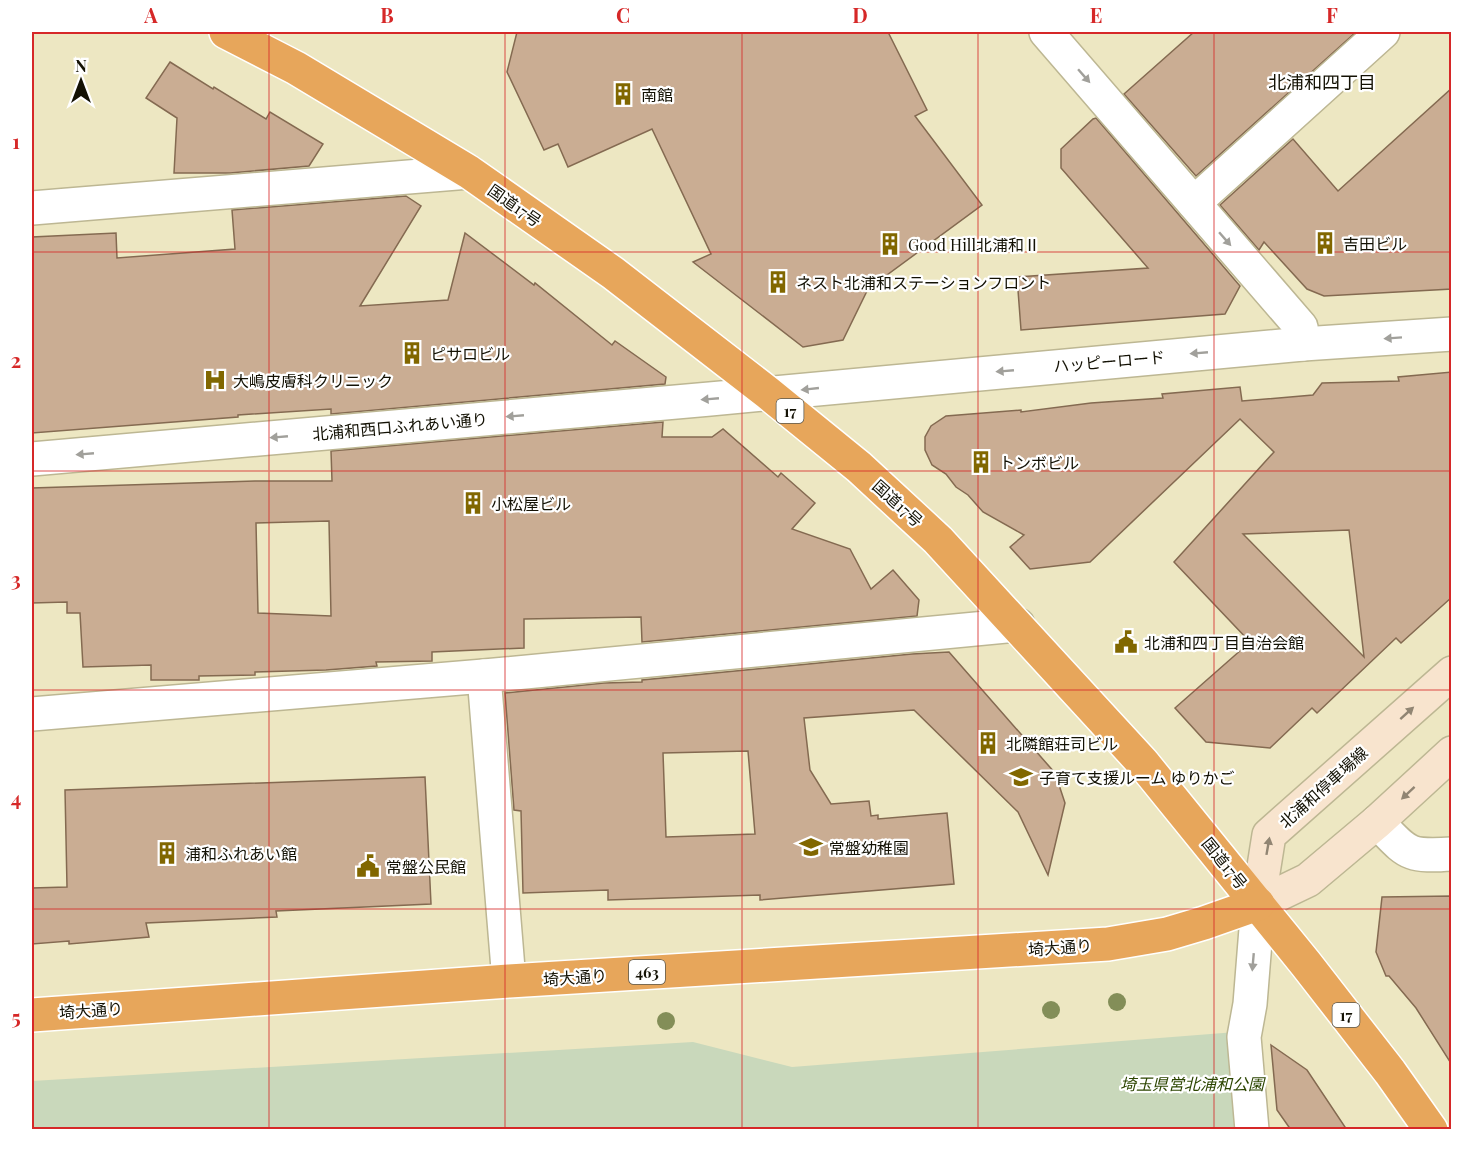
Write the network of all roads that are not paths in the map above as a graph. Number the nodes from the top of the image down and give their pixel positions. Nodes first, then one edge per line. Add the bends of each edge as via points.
1 (226, 32) edge
2 (1046, 32) edge
3 (1383, 32) edge
4 (469, 172) junction
5 (1194, 203) junction
6 (32, 208) edge
7 (1452, 334) edge
8 (1303, 344) junction
9 (768, 393) junction
10 (32, 459) edge
11 (1018, 625) junction
12 (1452, 673) edge
13 (484, 676) junction
14 (32, 714) edge
15 (1452, 753) edge
16 (1377, 822) junction
17 (1452, 854) edge
18 (1258, 904) junction
19 (509, 981) junction
20 (32, 1015) edge
21 (1252, 1130) edge
22 (1431, 1130) edge

1 - 4 highway, 国道17号 / 17 via 296,68
2 -> 5 street
3 - 5 street
4 - 6 street
4 - 9 highway, 国道17号 / 17 via 613,273
5 -> 8 street via 1301,327
7 -> 8 street, ハッピーロード
8 -> 9 street, ハッピーロード
9 -> 10 street, 北浦和西口ふれあい通り
9 - 11 highway, 国道17号 / 17 via 938,540
11 - 13 street
11 - 18 highway, 国道17号 / 17 via 1143,763
18 -> 12 main road, 北浦和停車場線 via 1269,835
13 - 14 street
13 - 19 street
15 -> 16 main road
16 - 17 street via 1407,852 1424,856
16 - 18 main road via 1308,880
18 - 19 highway, 埼大通り / 463 via 1167,934 1108,944
18 -> 21 street via 1244,1037
18 - 22 highway, 国道17号 / 17
19 - 20 highway, 埼大通り / 463

